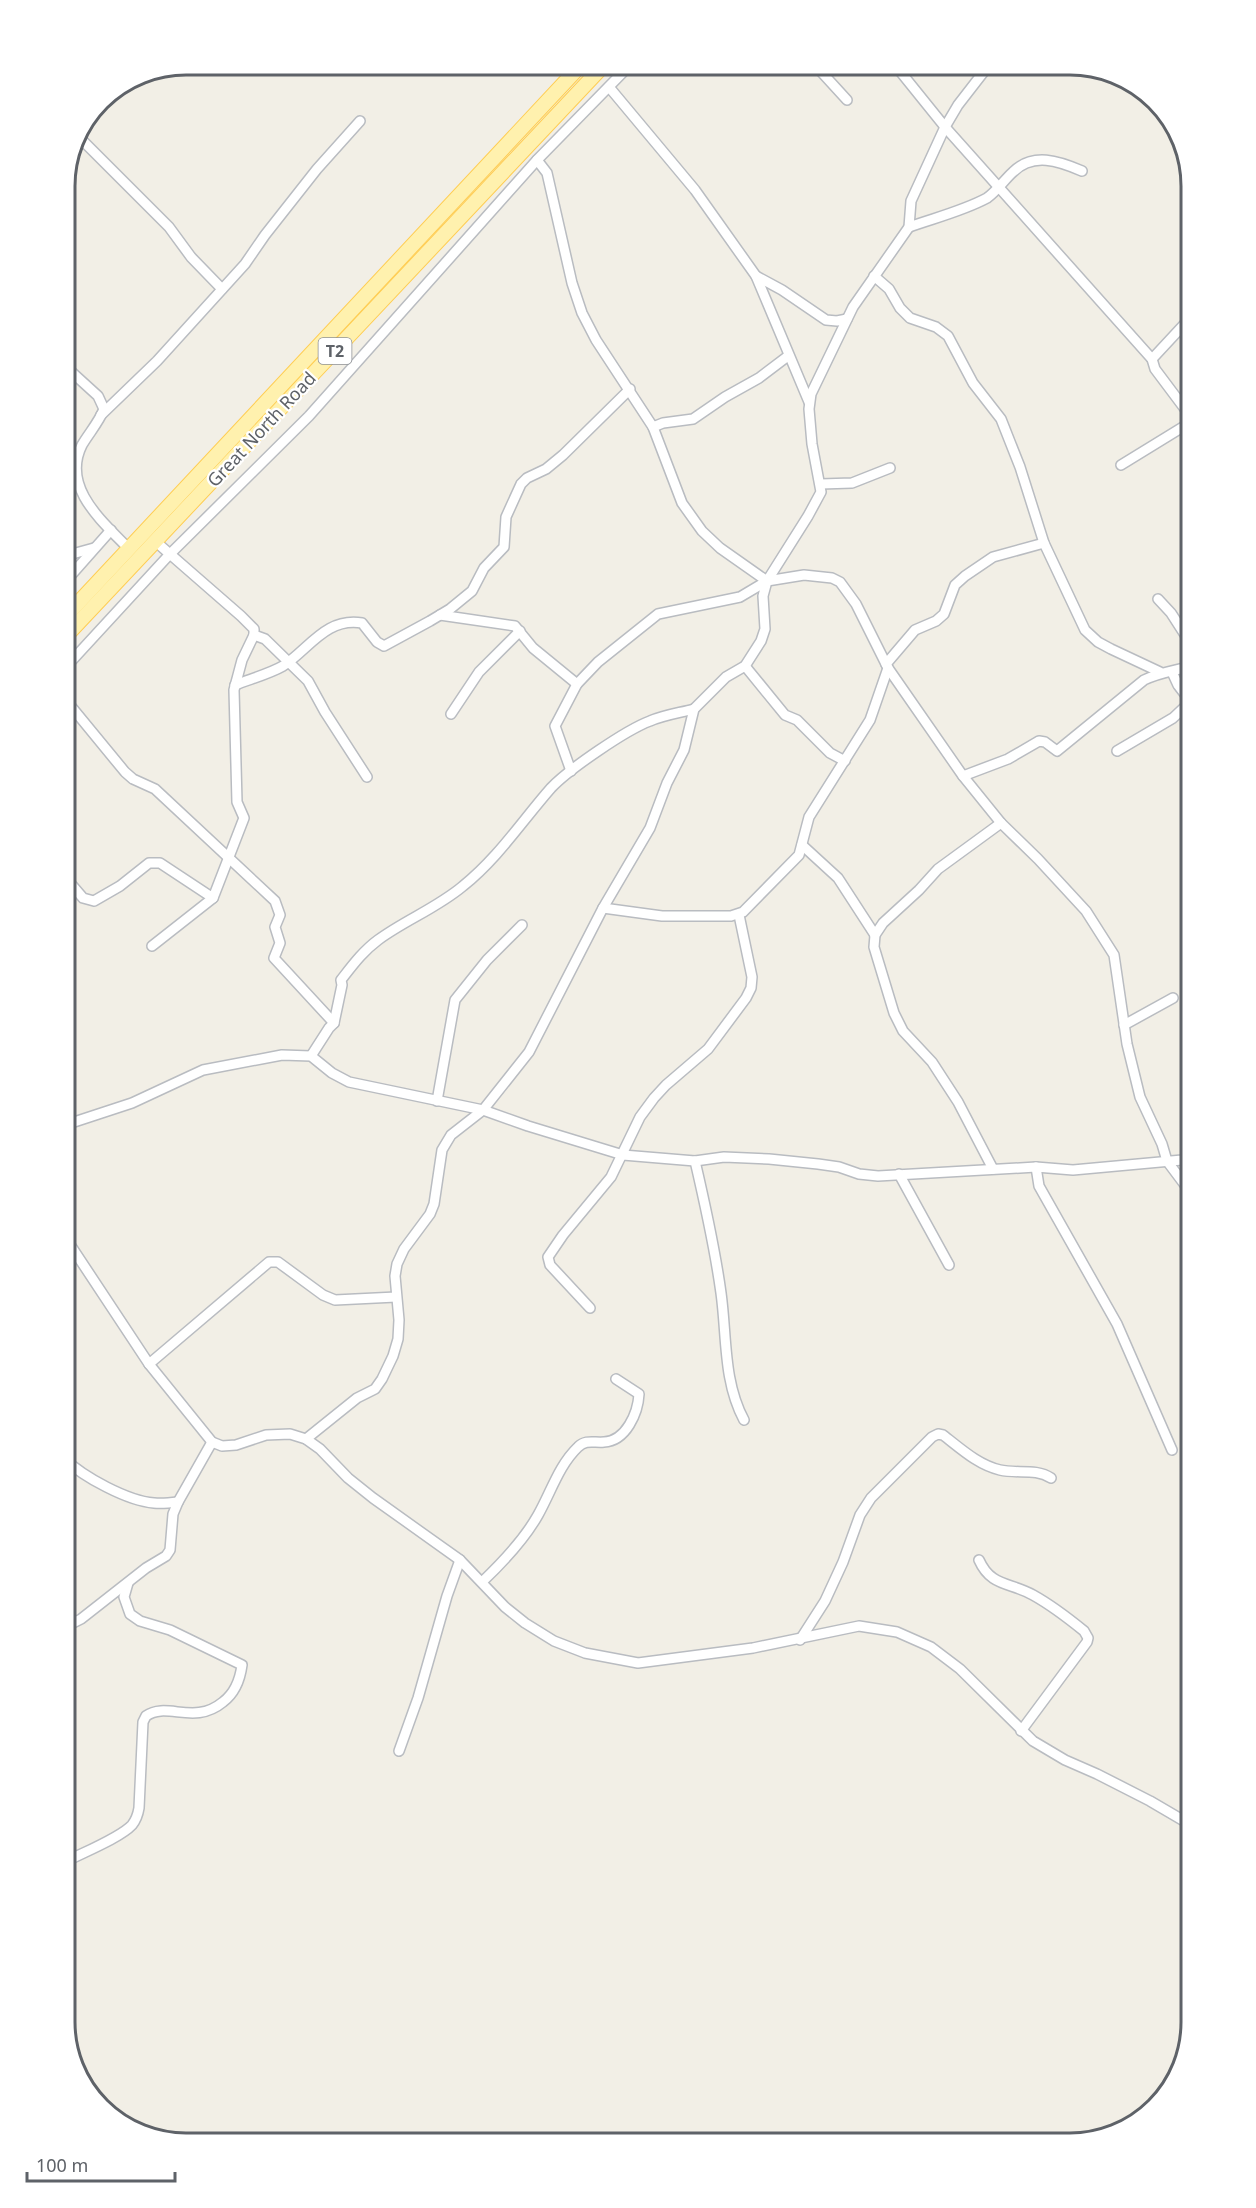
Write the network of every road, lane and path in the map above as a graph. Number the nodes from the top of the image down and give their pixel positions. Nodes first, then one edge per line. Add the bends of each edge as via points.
1 (572, 75) edge
2 (595, 75) edge
3 (620, 75) edge
4 (824, 75) edge
5 (904, 75) edge
6 (981, 75) edge
7 (609, 87) junction
8 (847, 100) dead end
9 (360, 121) dead end
10 (945, 127) junction
11 (83, 141) dead end
12 (537, 160) junction
13 (1082, 171) dead end
14 (999, 187) junction
15 (909, 227) junction
16 (756, 276) junction
17 (874, 276) junction
18 (222, 290) junction
19 (848, 320) junction
20 (1181, 328) edge
21 (788, 356) junction
22 (1152, 359) junction
23 (75, 375) edge
24 (630, 389) junction
25 (809, 402) junction
26 (1181, 404) edge
27 (101, 415) junction
28 (653, 427) junction
29 (1181, 428) edge
30 (1120, 465) dead end
31 (890, 468) dead end
32 (821, 484) junction
33 (111, 530) junction
34 (155, 541) junction
35 (1044, 543) junction
36 (94, 548) junction
37 (129, 548) junction
38 (75, 553) edge
39 (169, 555) junction
40 (75, 570) edge
41 (766, 581) junction
42 (1158, 599) dead end
43 (75, 607) edge
44 (440, 615) junction
45 (75, 626) edge
46 (1181, 628) edge
47 (520, 631) junction
48 (254, 635) junction
49 (75, 657) edge
50 (288, 661) junction
51 (745, 666) junction
52 (887, 666) junction
53 (1181, 669) edge
54 (1160, 672) junction
55 (1172, 672) junction
56 (577, 684) junction
57 (235, 685) junction
58 (1181, 689) edge
59 (694, 709) junction
60 (75, 711) edge
61 (1181, 711) edge
62 (451, 714) dead end
63 (1118, 752) dead end
64 (845, 761) junction
65 (571, 771) junction
66 (963, 776) junction
67 (367, 777) dead end
68 (1001, 823) junction
69 (802, 845) junction
70 (230, 858) junction
71 (75, 889) edge
72 (213, 898) junction
73 (603, 908) junction
74 (739, 915) junction
75 (522, 925) dead end
76 (875, 935) junction
77 (152, 946) dead end
78 (1173, 998) dead end
79 (334, 1023) junction
80 (1124, 1025) junction
81 (311, 1056) junction
82 (437, 1101) junction
83 (483, 1110) junction
84 (75, 1122) edge
85 (623, 1155) junction
86 (1181, 1159) edge
87 (695, 1161) junction
88 (1167, 1161) junction
89 (1036, 1167) junction
90 (993, 1169) junction
91 (898, 1174) junction
92 (1181, 1180) edge
93 (75, 1252) edge
94 (949, 1265) dead end
95 (396, 1297) junction
96 (590, 1308) dead end
97 (149, 1364) junction
98 (616, 1379) dead end
99 (744, 1420) dead end
100 (306, 1439) junction
101 (212, 1442) junction
102 (1172, 1450) dead end
103 (75, 1467) edge
104 (1051, 1478) dead end
105 (178, 1502) junction
106 (460, 1560) junction
107 (979, 1560) dead end
108 (482, 1582) junction
109 (128, 1583) junction
110 (75, 1622) edge
111 (800, 1640) junction
112 (1021, 1731) junction
113 (399, 1751) dead end
114 (1181, 1819) edge
115 (75, 1856) edge

1 - 37 main road, Great North Road / T2
2 - 34 main road, Great North Road / T2
3 - 7 street
4 - 8 street
5 - 10 street
6 - 10 street
7 - 12 street
7 - 16 street via 695,190
9 - 18 street
10 - 14 street
10 - 15 street via 911,201
11 - 18 street via 169,227
12 - 24 street via 547,173 582,313
12 - 39 street via 309,416
13 - 14 street via 1047,159 1027,163
14 - 15 street via 981,200
14 - 22 street
15 - 17 street
16 - 19 street via 826,320
16 - 21 street
17 - 19 street
17 - 35 street via 910,318 948,336 973,383 1001,420
18 - 27 street
19 - 25 street
20 - 22 street
21 - 25 street
21 - 28 street via 693,419
22 - 26 street
23 - 27 street via 98,396 104,409
24 - 28 street
24 - 44 street via 558,460 524,481 508,510 506,541 501,551 484,568 472,591
25 - 32 street via 812,444
27 - 33 street via 82,445 77,475 90,508
28 - 41 street via 690,517 720,548
29 - 30 street
31 - 32 street via 852,483
32 - 41 street via 819,499
33 - 36 street
33 - 37 street
34 - 39 street
34 - 45 main road, Great North Road / T2
35 - 52 street via 993,557 965,576 955,585 944,614 915,630
35 - 54 street via 1085,630 1098,642
36 - 38 street
36 - 40 street
37 - 43 main road, Great North Road / T2
39 - 48 street via 241,616 254,629
39 - 49 street
41 - 51 street via 765,630
41 - 52 street via 804,575 840,582 856,604
41 - 56 street via 740,597 658,614
42 - 46 street
44 - 47 street via 510,624
44 - 50 street via 384,646 362,623 342,623 324,630
47 - 56 street via 533,648
47 - 62 street via 479,672
48 - 50 street via 265,639
48 - 57 street
50 - 57 street
50 - 67 street via 308,681
51 - 59 street via 726,677
51 - 64 street via 785,715 797,720 830,753
52 - 64 street via 870,720
52 - 66 street
53 - 55 street
54 - 55 street
54 - 66 street via 1144,680 1057,751 1039,741 1008,759
55 - 58 street
56 - 65 street via 555,726
57 - 70 street via 237,802 244,818
59 - 65 street via 648,721
59 - 73 street via 684,750 655,819
60 - 70 street via 125,772 155,789
61 - 63 street
64 - 69 street via 809,817
65 - 79 street via 553,785 476,875 362,954 341,980
66 - 68 street
68 - 76 street via 938,869 883,922
68 - 80 street via 1081,905 1112,949
69 - 74 street via 795,859
69 - 76 street via 838,878
70 - 72 street
70 - 79 street via 275,901 280,915 275,927 280,943 276,961
71 - 72 street via 83,898 94,901 149,864 160,864
72 - 77 street
73 - 74 street via 662,915
73 - 83 street via 529,1052
74 - 85 street via 751,988 708,1049 654,1098 640,1117
75 - 82 street via 455,1000
76 - 90 street via 875,955 903,1032 932,1062
78 - 80 street
79 - 81 street
80 - 88 street via 1140,1097
81 - 82 street via 349,1082
81 - 84 street via 282,1054 203,1070 132,1103
82 - 83 street
83 - 85 street
83 - 95 street via 451,1135 442,1150 430,1214 397,1264
85 - 87 street
85 - 96 street via 611,1177 548,1257 550,1266
86 - 88 street
87 - 91 street via 724,1157 818,1164 878,1176
87 - 99 street via 721,1292 729,1376 735,1403
88 - 89 street via 1073,1170
88 - 92 street
89 - 90 street
89 - 102 street via 1039,1186 1117,1324
90 - 91 street
91 - 94 street
93 - 97 street
95 - 97 street via 335,1300 278,1262 269,1262
95 - 100 street via 398,1339 382,1380
97 - 101 street
98 - 108 street via 639,1394 631,1423 611,1441 591,1440 579,1445 529,1530
100 - 101 street via 290,1434 266,1435 236,1445
100 - 106 street via 373,1498
101 - 105 street
103 - 105 street via 116,1492 152,1503
104 - 111 street via 1035,1471 998,1470 943,1435 932,1437 871,1498 860,1515 825,1601
105 - 109 street via 170,1550
106 - 108 street
106 - 113 street
107 - 112 street via 990,1578 1032,1594 1084,1631 1088,1638
108 - 111 street via 525,1623 555,1641 616,1660 663,1661
109 - 110 street
109 - 115 street via 124,1597 130,1614 242,1665 241,1675 234,1691 212,1710 194,1714 156,1711 146,1716 136,1819 131,1827
111 - 112 street via 859,1626 897,1632 931,1647 960,1669
112 - 114 street via 1065,1760

